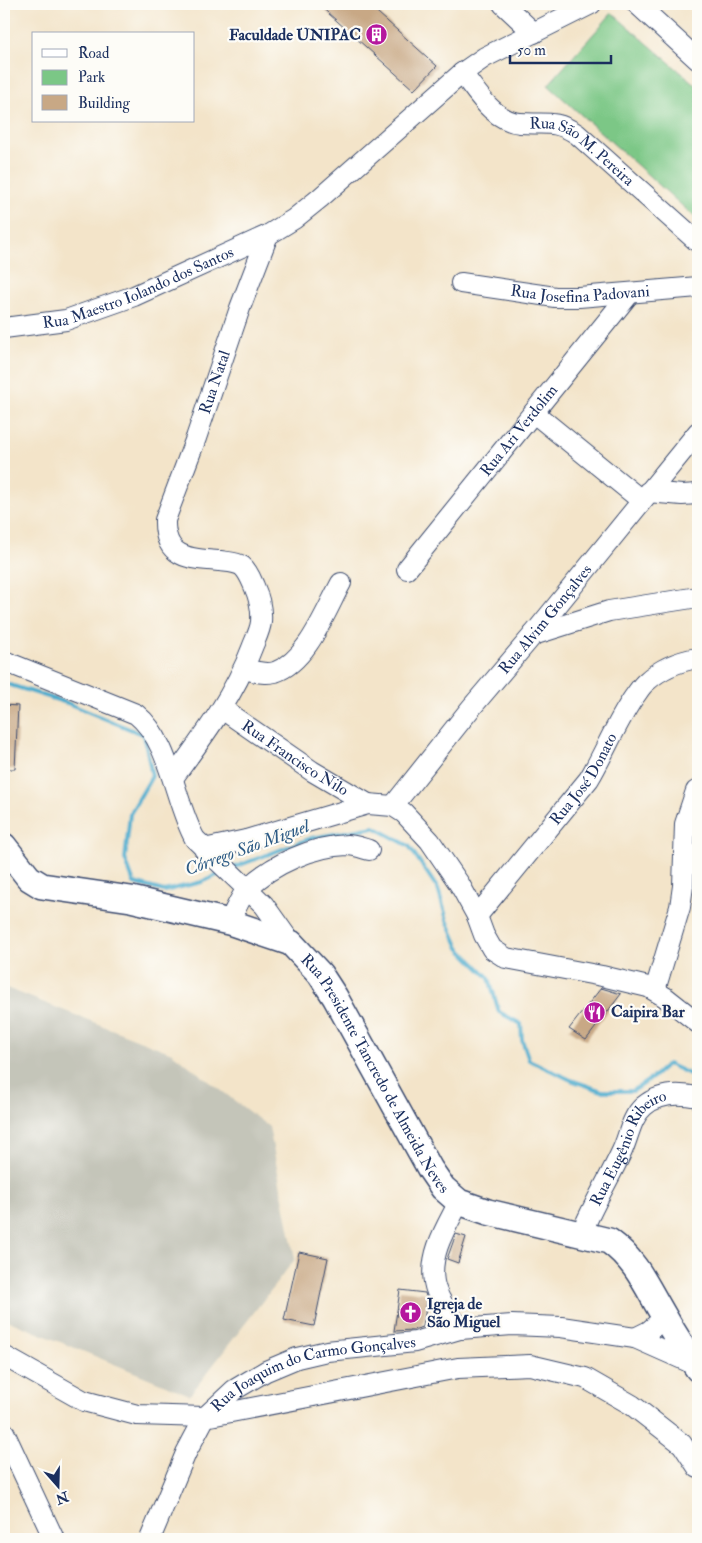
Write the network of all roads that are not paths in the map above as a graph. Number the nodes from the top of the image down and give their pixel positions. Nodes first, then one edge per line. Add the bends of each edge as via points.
1 (503, 4) edge
2 (591, 4) edge
3 (638, 4) edge
4 (534, 33) junction
5 (698, 60) edge
6 (462, 74) junction
7 (268, 235) junction
8 (698, 242) edge
9 (461, 283) dead end
10 (698, 287) edge
11 (630, 293) junction
12 (4, 328) edge
13 (534, 413) junction
14 (698, 432) edge
15 (698, 494) edge
16 (645, 496) junction
17 (407, 568) dead end
18 (341, 583) dead end
19 (698, 597) edge
20 (532, 635) junction
21 (698, 658) edge
22 (4, 661) edge
23 (244, 668) junction
24 (222, 709) junction
25 (173, 778) junction
26 (696, 791) dead end
27 (368, 804) junction
28 (393, 806) junction
29 (4, 846) edge
30 (370, 850) dead end
31 (208, 852) junction
32 (245, 887) junction
33 (476, 916) junction
34 (229, 922) junction
35 (291, 942) junction
36 (655, 990) junction
37 (698, 1023) edge
38 (698, 1096) edge
39 (460, 1202) junction
40 (581, 1234) junction
41 (664, 1318) junction
42 (460, 1329) junction
43 (635, 1338) junction
44 (4, 1356) edge
45 (697, 1367) edge
46 (205, 1417) junction
47 (4, 1432) edge
48 (698, 1468) edge
49 (54, 1539) edge
50 (150, 1539) edge

1 - 4 street
2 - 4 street
3 - 5 street
4 - 6 street via 486,57
6 - 7 street via 320,198
6 - 8 street, Rua São M. Pereira via 488,106 507,120 553,123 577,134
7 - 12 street, Rua Maestro Iolando dos Santos via 134,296 66,320
7 - 23 street, Rua Natal via 165,520 164,533 170,546 180,554 232,562 248,574 261,608 261,624
9 - 11 street, Rua Josefina Padovani via 555,297
10 - 11 street, Rua Josefina Padovani
11 - 13 street, Rua Ari Verdolim
13 - 16 street
13 - 17 street, Rua Ari Verdolim
14 - 16 street, Rua Alvim Gonçalves
15 - 16 street
16 - 20 street, Rua Alvim Gonçalves
18 - 23 street via 297,658 274,672 260,673
19 - 20 street via 609,611
20 - 28 street, Rua Alvim Gonçalves
21 - 33 street, Rua José Donato via 667,667 645,682 624,712 589,779
22 - 25 street, Rua Presidente Tancredo de Almeida Neves via 136,714 152,729
23 - 24 street, Rua Natal
24 - 25 street, Rua Natal
24 - 27 street, Rua Francisco Nilo via 305,767
25 - 31 street, Rua Presidente Tancredo de Almeida Neves via 188,827
26 - 36 street via 685,824 680,907
27 - 28 street
27 - 31 street
28 - 33 street via 430,841 460,885
29 - 34 main road, Rua Presidente Tancredo de Almeida Neves via 29,878 42,886 131,899
30 - 32 street via 349,845 308,852
31 - 32 street, Rua Presidente Tancredo de Almeida Neves
32 - 34 street
32 - 35 street, Rua Presidente Tancredo de Almeida Neves via 270,912
33 - 36 street via 492,948 506,958 602,976
34 - 35 main road, Rua Presidente Tancredo de Almeida Neves
35 - 39 main road, Rua Presidente Tancredo de Almeida Neves via 320,974 340,1006 430,1169 443,1188
36 - 37 street
38 - 40 street, Rua Eugênio Ribeiro via 670,1094 642,1107
39 - 40 main road, Rua Presidente Tancredo de Almeida Neves via 488,1212
39 - 42 street, Rua Presidente Tancredo de Almeida Neves via 442,1235 435,1257 434,1281 447,1312
40 - 41 main road, Rua Presidente Tancredo de Almeida Neves via 609,1241 622,1250 635,1266
41 - 43 street
41 - 45 main road, Rua Presidente Tancredo de Almeida Neves
42 - 43 street, Rua Joaquim do Carmo Gonçalves via 512,1325 560,1327
42 - 46 street, Rua Joaquim do Carmo Gonçalves via 415,1342 327,1351 297,1358 234,1390
43 - 45 street, Rua Joaquim do Carmo Gonçalves
44 - 46 street via 84,1401 137,1415
46 - 48 street via 458,1368 530,1365 585,1378 632,1405 682,1444
46 - 50 street, Rua Joaquim do Carmo Gonçalves via 186,1453
47 - 49 street

